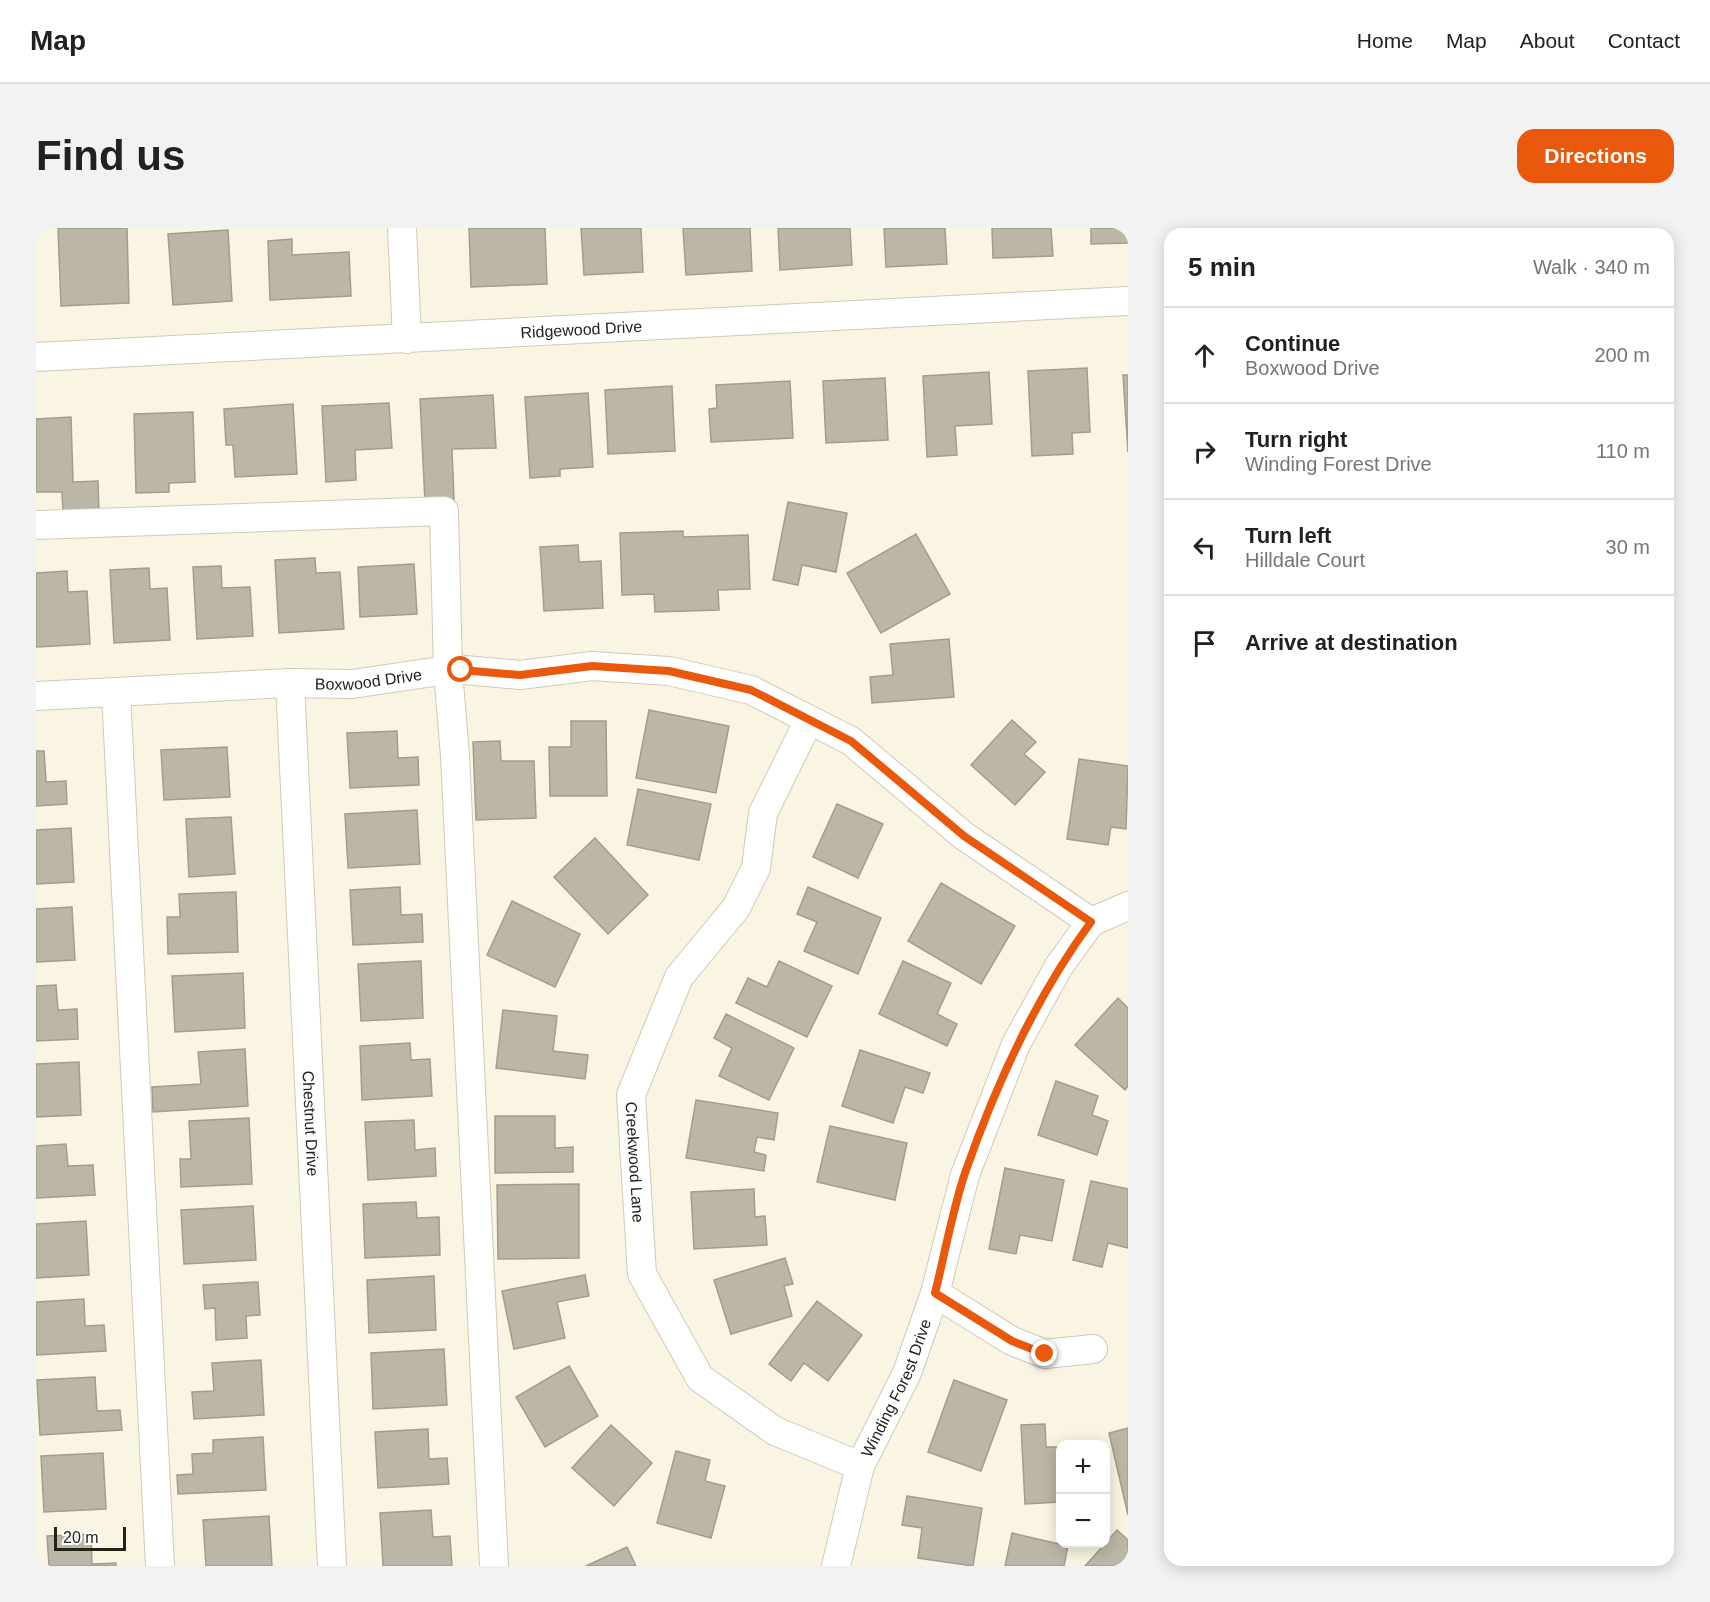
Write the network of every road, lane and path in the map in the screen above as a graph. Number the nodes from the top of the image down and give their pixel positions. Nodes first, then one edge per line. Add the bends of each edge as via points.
1 (402, 228) edge
2 (1128, 302) edge
3 (407, 339) junction
4 (36, 357) edge
5 (36, 525) edge
6 (448, 670) junction
7 (290, 682) junction
8 (116, 692) junction
9 (36, 696) edge
10 (809, 720) junction
11 (1128, 906) edge
12 (1091, 922) junction
13 (935, 1293) junction
14 (1093, 1349) dead end
15 (861, 1466) junction
16 (159, 1566) edge
17 (332, 1566) edge
18 (494, 1566) edge
19 (836, 1566) edge

1 - 3 street
2 - 3 street, Ridgewood Drive
3 - 4 street, Ridgewood Drive
5 - 6 street via 444,511
6 - 7 street, Boxwood Drive via 352,684
6 - 10 street, Boxwood Drive via 520,675 592,666 669,671 751,690
6 - 18 street
7 - 8 street, Boxwood Drive
7 - 17 street, Chestnut Drive
8 - 9 street, Boxwood Drive
8 - 16 street
10 - 12 street, Boxwood Drive via 851,741 964,836
10 - 15 street, Creekwood Lane via 763,813 756,868 736,908 679,977 631,1095 642,1274 700,1377 775,1431
11 - 12 street
12 - 13 street, Winding Forest Drive via 1059,966 1016,1044 965,1175
13 - 14 street via 1012,1341 1045,1354
13 - 15 street, Winding Forest Drive via 907,1373
15 - 19 street, Winding Forest Drive

